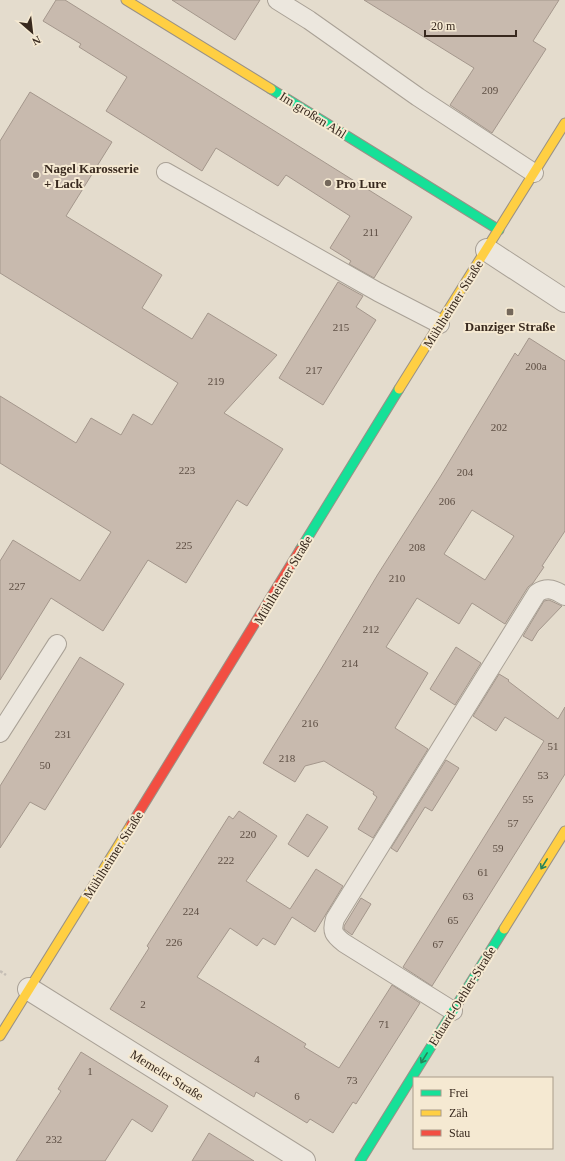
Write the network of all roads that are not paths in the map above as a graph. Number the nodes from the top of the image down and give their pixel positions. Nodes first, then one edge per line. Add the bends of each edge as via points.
1 (126, 0) edge
2 (277, 0) edge
3 (565, 123) edge
4 (166, 172) dead end
5 (534, 173) junction
6 (499, 230) junction
7 (486, 250) junction
8 (565, 301) edge
9 (440, 324) junction
10 (565, 596) edge
11 (57, 644) dead end
12 (0, 733) edge
13 (565, 831) edge
14 (29, 989) junction
15 (453, 1011) junction
16 (0, 1036) edge
17 (304, 1161) edge
18 (360, 1161) edge

1 - 6 main road, Im großen Ahl
2 - 5 lane
3 - 5 main road, Mühlheimer Straße
4 - 9 lane via 378,292
5 - 6 main road, Mühlheimer Straße
6 - 7 main road, Mühlheimer Straße
7 - 8 street
7 - 9 main road, Mühlheimer Straße
9 - 14 main road, Mühlheimer Straße
10 - 15 lane via 552,589 543,589 537,593 333,926 334,933 344,943
11 - 12 lane
13 -> 15 main road, Eduard-Oehler-Straße
14 - 16 main road, Mühlheimer Straße
14 - 17 street, Memeler Straße
15 -> 18 main road, Eduard-Oehler-Straße

